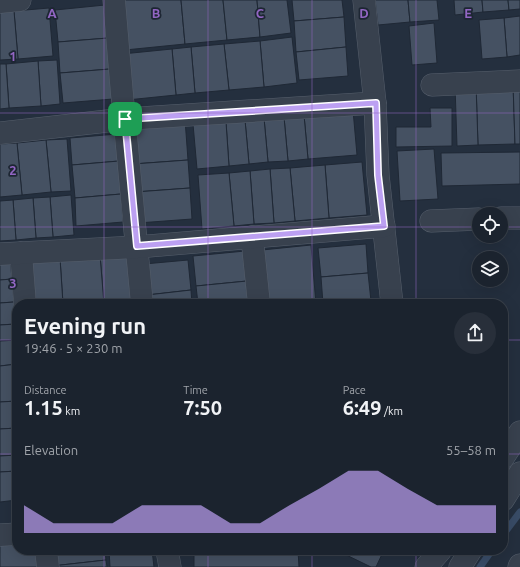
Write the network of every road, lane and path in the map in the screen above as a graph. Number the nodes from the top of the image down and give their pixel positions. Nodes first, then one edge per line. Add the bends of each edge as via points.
1 (114, 0) edge
2 (364, 0) edge
3 (520, 81) edge
4 (432, 85) dead end
5 (376, 103) junction
6 (125, 119) junction
7 (0, 133) edge
8 (508, 218) edge
9 (520, 218) edge
10 (472, 219) edge
11 (431, 221) dead end
12 (384, 226) junction
13 (252, 236) junction
14 (137, 246) junction
15 (10, 253) edge
16 (24, 299) edge
17 (142, 299) edge
18 (258, 299) edge
19 (391, 299) edge
20 (520, 432) edge
21 (508, 450) edge
22 (520, 473) edge
23 (508, 492) edge
24 (12, 534) edge
25 (0, 535) edge
26 (47, 555) edge
27 (168, 555) edge
28 (437, 555) edge
29 (48, 567) edge
30 (170, 567) edge
31 (426, 567) edge

1 - 6 street
2 - 5 street
3 - 4 street
5 - 6 street
5 - 12 street via 378,175
6 - 7 street
6 - 14 street
8 - 9 street
10 - 11 street
12 - 13 street
12 - 19 street
13 - 14 street
13 - 18 street
14 - 15 street
14 - 17 street
15 - 16 street
20 - 21 street
22 - 23 street
24 - 25 street
26 - 29 street
27 - 30 street
28 - 31 street

